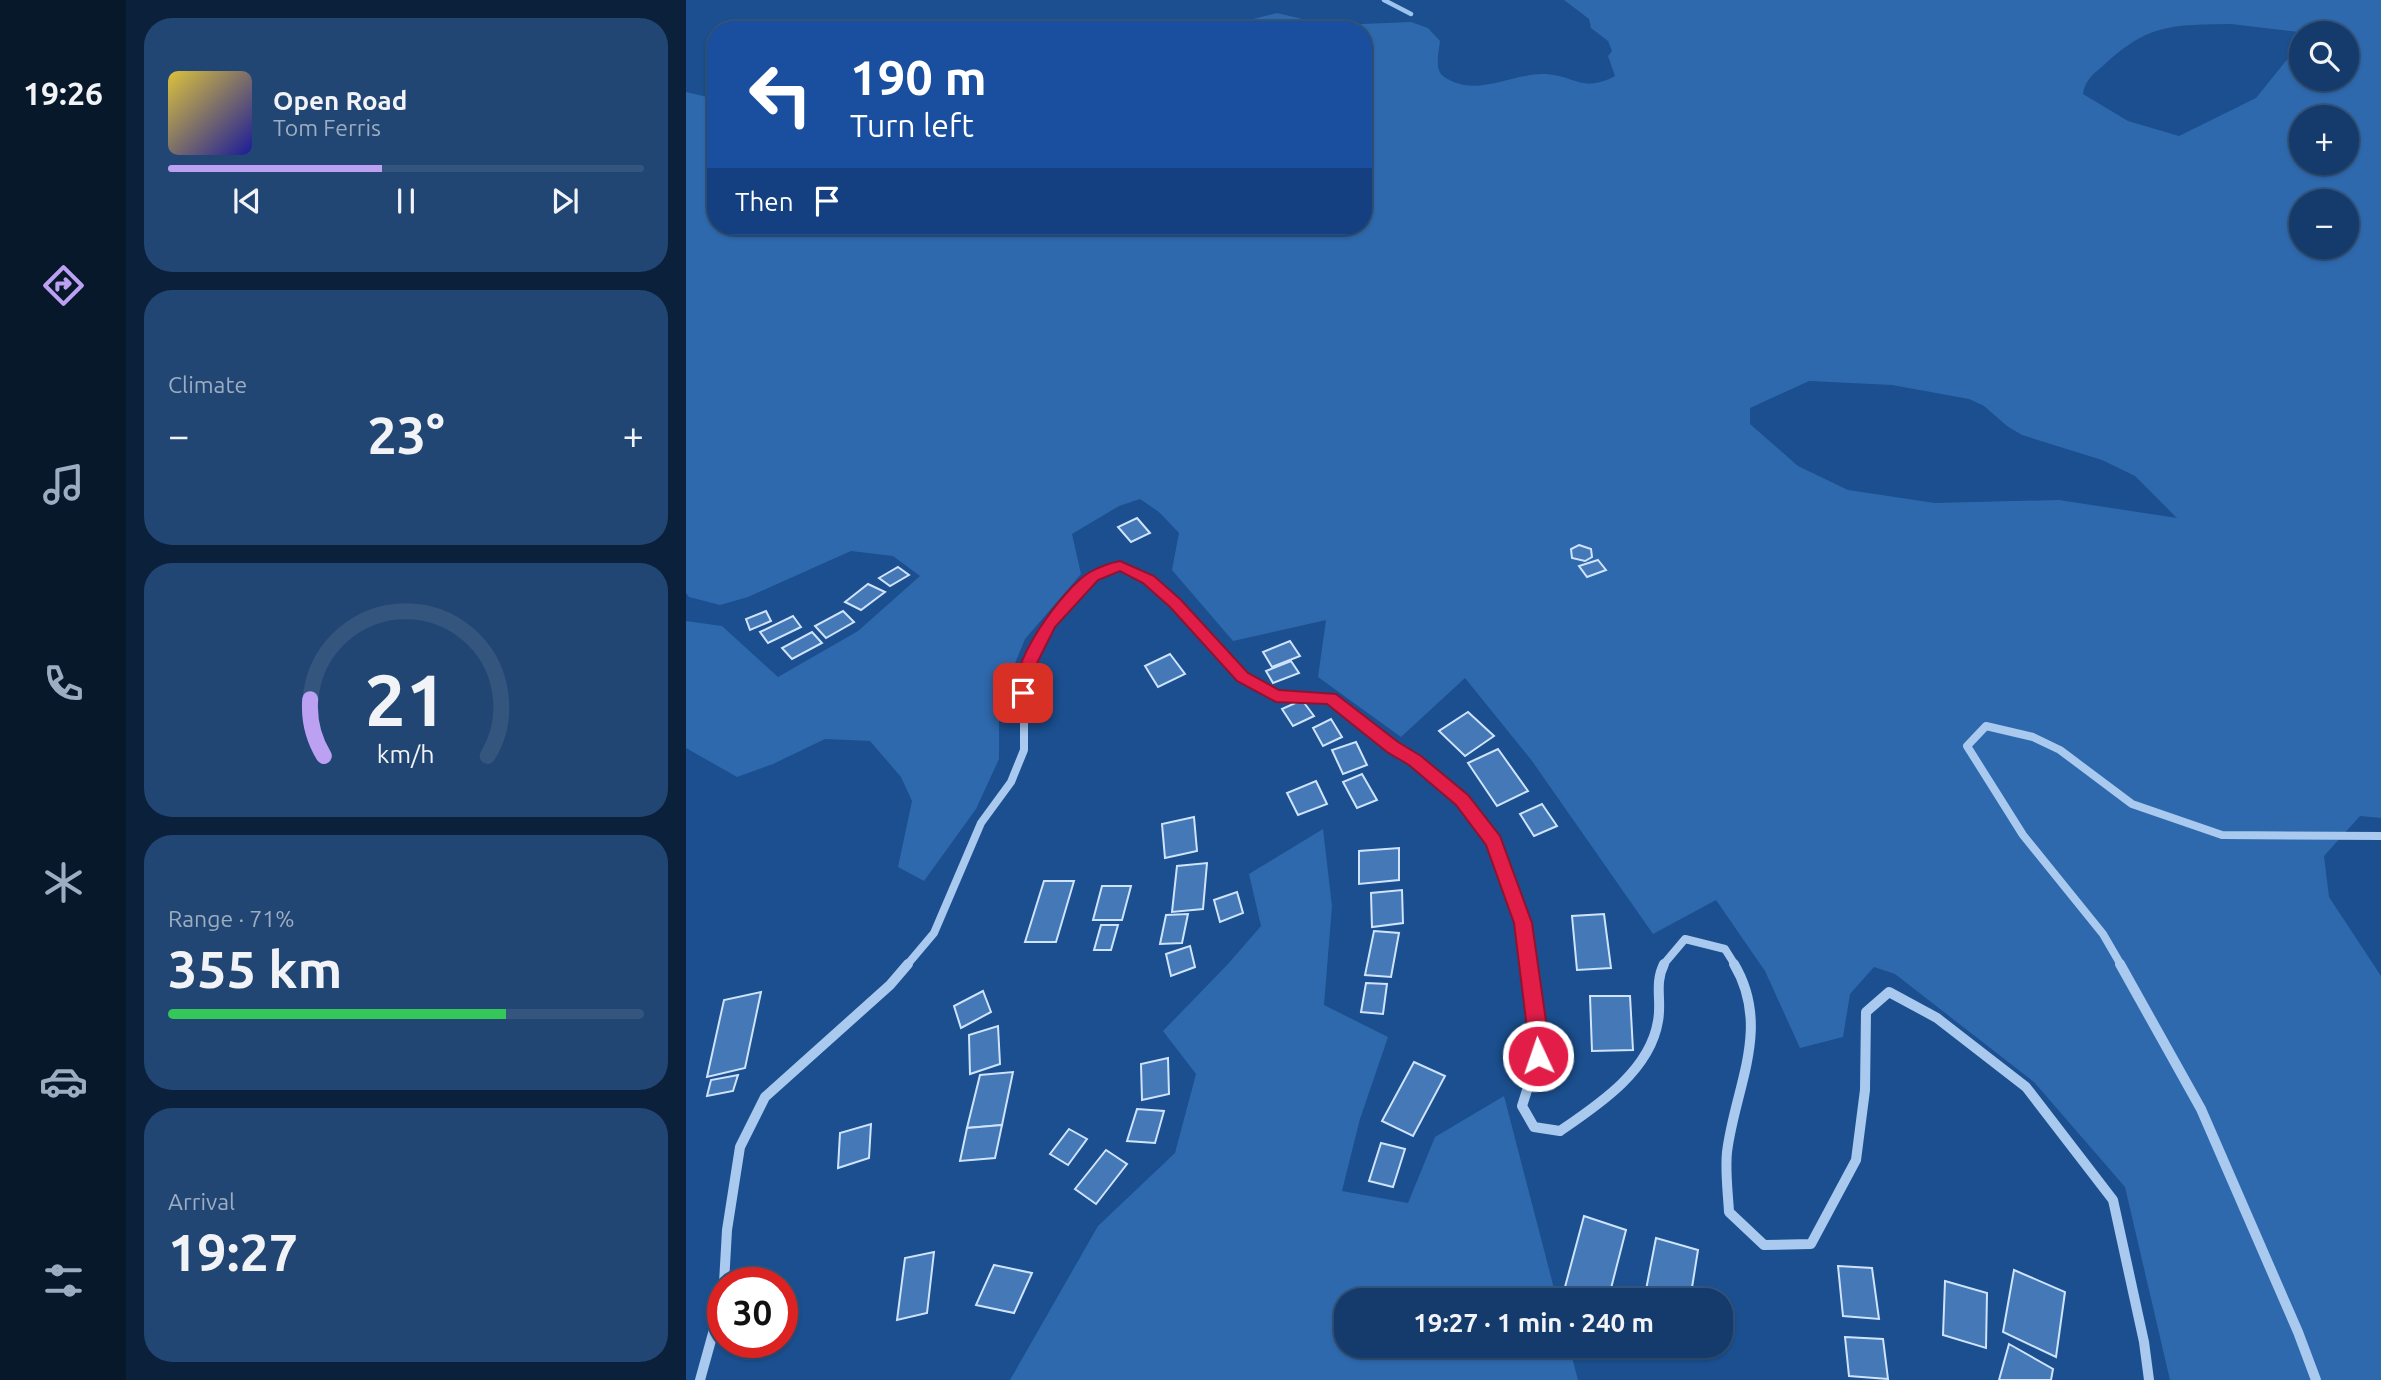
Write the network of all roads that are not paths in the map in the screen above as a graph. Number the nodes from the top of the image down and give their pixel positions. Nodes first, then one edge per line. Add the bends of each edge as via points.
1 (2381, 836) edge
2 (725, 1267) edge
3 (707, 1355) edge
4 (700, 1380) edge
5 (2149, 1380) edge
6 (2316, 1380) edge

1 - 6 street via 2222,835 2132,804 2060,750 2033,737 1986,726 1967,746 2022,835 2103,934 2201,1109
2 - 5 street via 740,1147 765,1097 890,985 934,933 981,823 1011,782 1024,750 1024,673 1030,660 1049,624 1093,576 1120,566 1149,579 1242,677 1276,695 1331,698 1462,800 1493,841 1523,923 1538,1056 1522,1107 1534,1127 1560,1131 1604,1102 1635,1072 1658,1024 1657,980 1667,956 1685,939 1725,949 1745,983 1751,1022 1747,1070 1727,1153 1729,1212 1763,1245 1811,1244 1856,1160 1866,1090 1866,1012 1889,992 1937,1018 2026,1087 2113,1200
3 - 4 street

